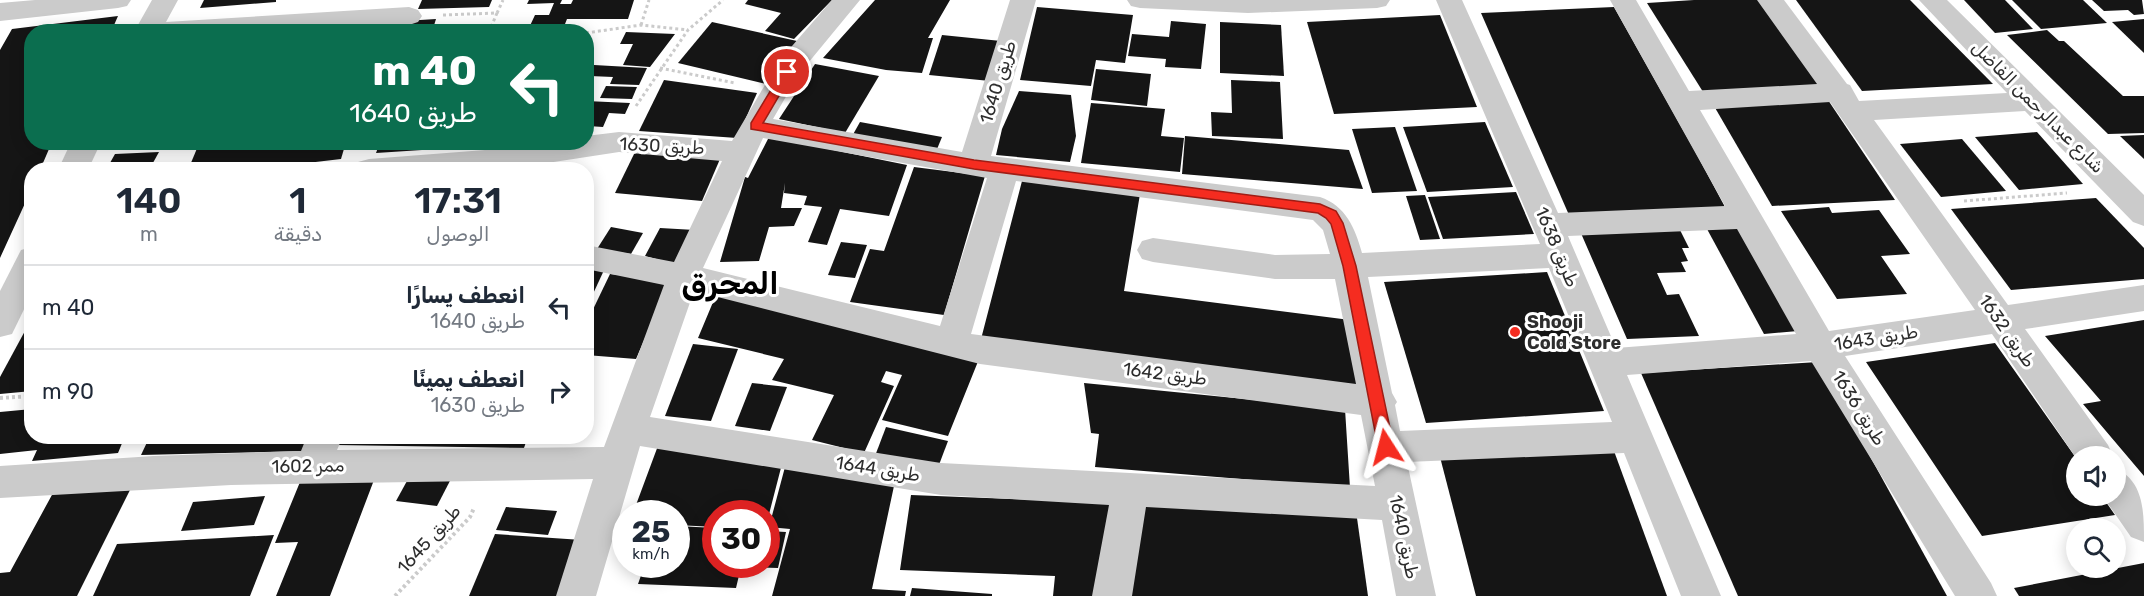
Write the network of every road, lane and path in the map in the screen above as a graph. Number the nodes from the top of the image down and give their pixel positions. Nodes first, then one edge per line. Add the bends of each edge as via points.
1 (118, 0) edge
2 (165, 0) edge
3 (503, 0) edge
4 (649, 0) edge
5 (723, 0) edge
6 (847, 0) edge
7 (1023, 0) edge
8 (1140, 0) edge
9 (1377, 0) edge
10 (1449, 0) edge
11 (1623, 0) edge
12 (1770, 0) edge
13 (1932, 0) edge
14 (1195, 2) edge
15 (0, 12) edge
16 (497, 13) junction
17 (409, 16) joint
18 (152, 24) edge
19 (281, 24) edge
20 (492, 24) edge
21 (641, 25) junction
22 (688, 30) junction
23 (594, 32) edge
24 (660, 68) junction
25 (774, 91) junction
26 (1681, 101) junction
27 (1847, 101) junction
28 (2032, 101) junction
29 (748, 139) junction
30 (619, 142) junction
31 (594, 146) edge
32 (563, 150) edge
33 (472, 162) edge
34 (989, 167) junction
35 (2119, 189) junction
36 (1920, 204) junction
37 (2144, 214) edge
38 (1747, 217) junction
39 (1554, 240) junction
40 (1153, 250) dead end
41 (594, 259) edge
42 (1349, 266) junction
43 (24, 275) edge
44 (682, 276) junction
45 (2144, 298) edge
46 (1998, 318) junction
47 (0, 324) edge
48 (952, 342) junction
49 (1820, 346) junction
50 (1606, 363) junction
51 (24, 396) edge
52 (0, 398) edge
53 (1378, 402) junction
54 (627, 429) junction
55 (1636, 437) junction
56 (2089, 446) edge
57 (1386, 447) junction
58 (319, 451) edge
59 (492, 464) junction
60 (616, 464) junction
61 (0, 482) edge
62 (1130, 489) junction
63 (2126, 500) edge
64 (1397, 504) junction
65 (2144, 525) edge
66 (395, 596) edge
67 (576, 596) edge
68 (1112, 596) edge
69 (1416, 596) edge
70 (1701, 596) edge
71 (1977, 596) edge

1 - 15 street
2 - 18 street
3 - 16 path
4 - 21 path
5 - 22 path
6 - 25 street via 813,36
7 - 34 street, طريق 1640
8 - 14 street
9 - 14 street via 1248,5
10 - 39 street, طريق 1638
11 - 26 street, طريق 1636
12 - 27 street, طريق 1632
13 - 28 street, شارع عبدالرحمن الفاضل
16 - 17 path
16 - 20 path
17 - 19 street
21 - 22 path
21 - 23 path
22 - 24 path
24 - 25 path
24 - 30 path via 638,101
25 - 29 street
26 - 27 street
26 - 38 street, طريق 1636
27 - 28 street
27 - 36 street, طريق 1632
28 - 35 street, شارع عبدالرحمن الفاضل
29 - 30 street, طريق 1630
29 - 34 street, طريق 1640
29 - 44 street
30 - 31 street, طريق 1630
32 - 33 street, طريق 1630
34 - 42 street, طريق 1640 via 1320,209 1337,223
34 - 48 street
35 - 36 path
35 - 37 street, شارع عبدالرحمن الفاضل
36 - 46 street, طريق 1632
38 - 39 street
38 - 49 street, طريق 1636
39 - 42 street
39 - 50 street, طريق 1638
40 - 42 street via 1275,267
41 - 44 street
42 - 53 street, طريق 1640
43 - 47 street
44 - 48 street, طريق 1642
44 - 54 street
45 - 46 street, طريق 1643
46 - 49 street, طريق 1643
46 - 56 street, طريق 1632
48 - 53 street, طريق 1642 via 980,350
49 - 50 street, طريق 1643
49 - 71 street, طريق 1636
50 - 55 street, طريق 1638
51 - 52 path
53 - 57 street, طريق 1640
54 - 60 street
54 - 62 street, طريق 1644 via 941,479
55 - 57 street
55 - 70 street, طريق 1638
57 - 64 street, طريق 1640
58 - 59 street, ممر 1602
58 - 61 street, ممر 1602
59 - 60 street, ممر 1602
59 - 66 path, طريق 1645 via 470,517
60 - 67 street
62 - 64 street, طريق 1644
62 - 68 street
63 - 65 street
64 - 69 street, طريق 1640

